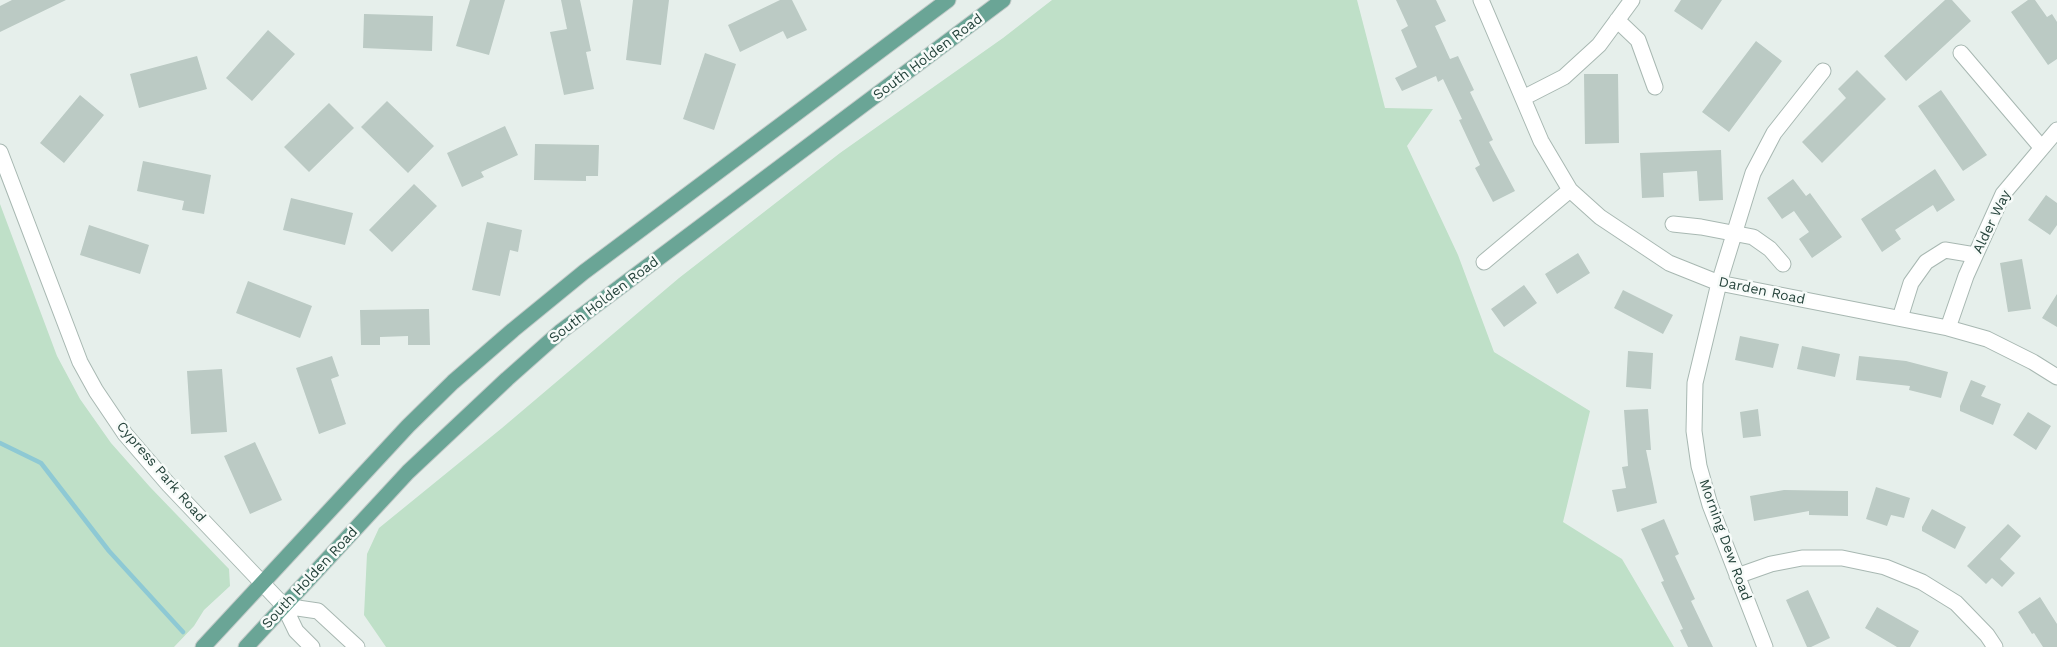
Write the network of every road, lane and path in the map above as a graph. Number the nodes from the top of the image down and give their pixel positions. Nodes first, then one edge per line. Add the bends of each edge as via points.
1 (948, 0) edge
2 (1003, 0) edge
3 (1480, 0) edge
4 (1632, 0) edge
5 (1617, 20) junction
6 (1961, 53) dead end
7 (1823, 71) dead end
8 (1655, 87) dead end
9 (1522, 98) junction
10 (2057, 130) edge
11 (2041, 148) junction
12 (0, 152) edge
13 (1570, 190) junction
14 (1673, 224) dead end
15 (1735, 233) junction
16 (1975, 255) junction
17 (1484, 262) dead end
18 (1783, 264) dead end
19 (1719, 283) junction
20 (1900, 318) junction
21 (1948, 328) junction
22 (2057, 377) edge
23 (1736, 576) junction
24 (262, 584) junction
25 (284, 606) junction
26 (203, 647) edge
27 (246, 647) edge
28 (312, 647) edge
29 (356, 647) edge
30 (1765, 647) edge
31 (1995, 647) edge

1 - 24 main road via 584,272 513,330 408,426
2 - 25 main road, South Holden Road via 560,332 408,472
3 - 9 street, Darden Road
4 - 5 street
5 - 8 street via 1638,40
5 - 9 street via 1599,45 1564,76
6 - 11 street
7 - 15 street, Morning Dew Road via 1774,133 1754,173
9 - 13 street, Darden Road via 1541,141
10 - 11 street, Alder Way
11 - 16 street, Alder Way via 2003,194
12 - 24 street, Cypress Park Road via 80,362 96,391 125,434
13 - 17 street
13 - 19 street, Darden Road via 1600,217 1669,263
14 - 15 street
15 - 18 street via 1753,237
15 - 19 street, Morning Dew Road
16 - 20 street via 1945,250 1926,262 1911,283
16 - 21 street, Alder Way
19 - 20 street, Darden Road
19 - 23 street, Morning Dew Road via 1695,383 1694,431 1699,466 1710,505
20 - 21 street, Darden Road
21 - 22 street, Darden Road via 1987,340
23 - 30 street, Morning Dew Road
23 - 31 street via 1802,558 1842,558 1885,567 1922,582 1956,603
24 - 25 street, Cypress Park Road
24 - 26 main road
25 - 27 main road, South Holden Road
25 - 28 street, Cypress Park Road via 296,631
25 - 29 street via 318,611

